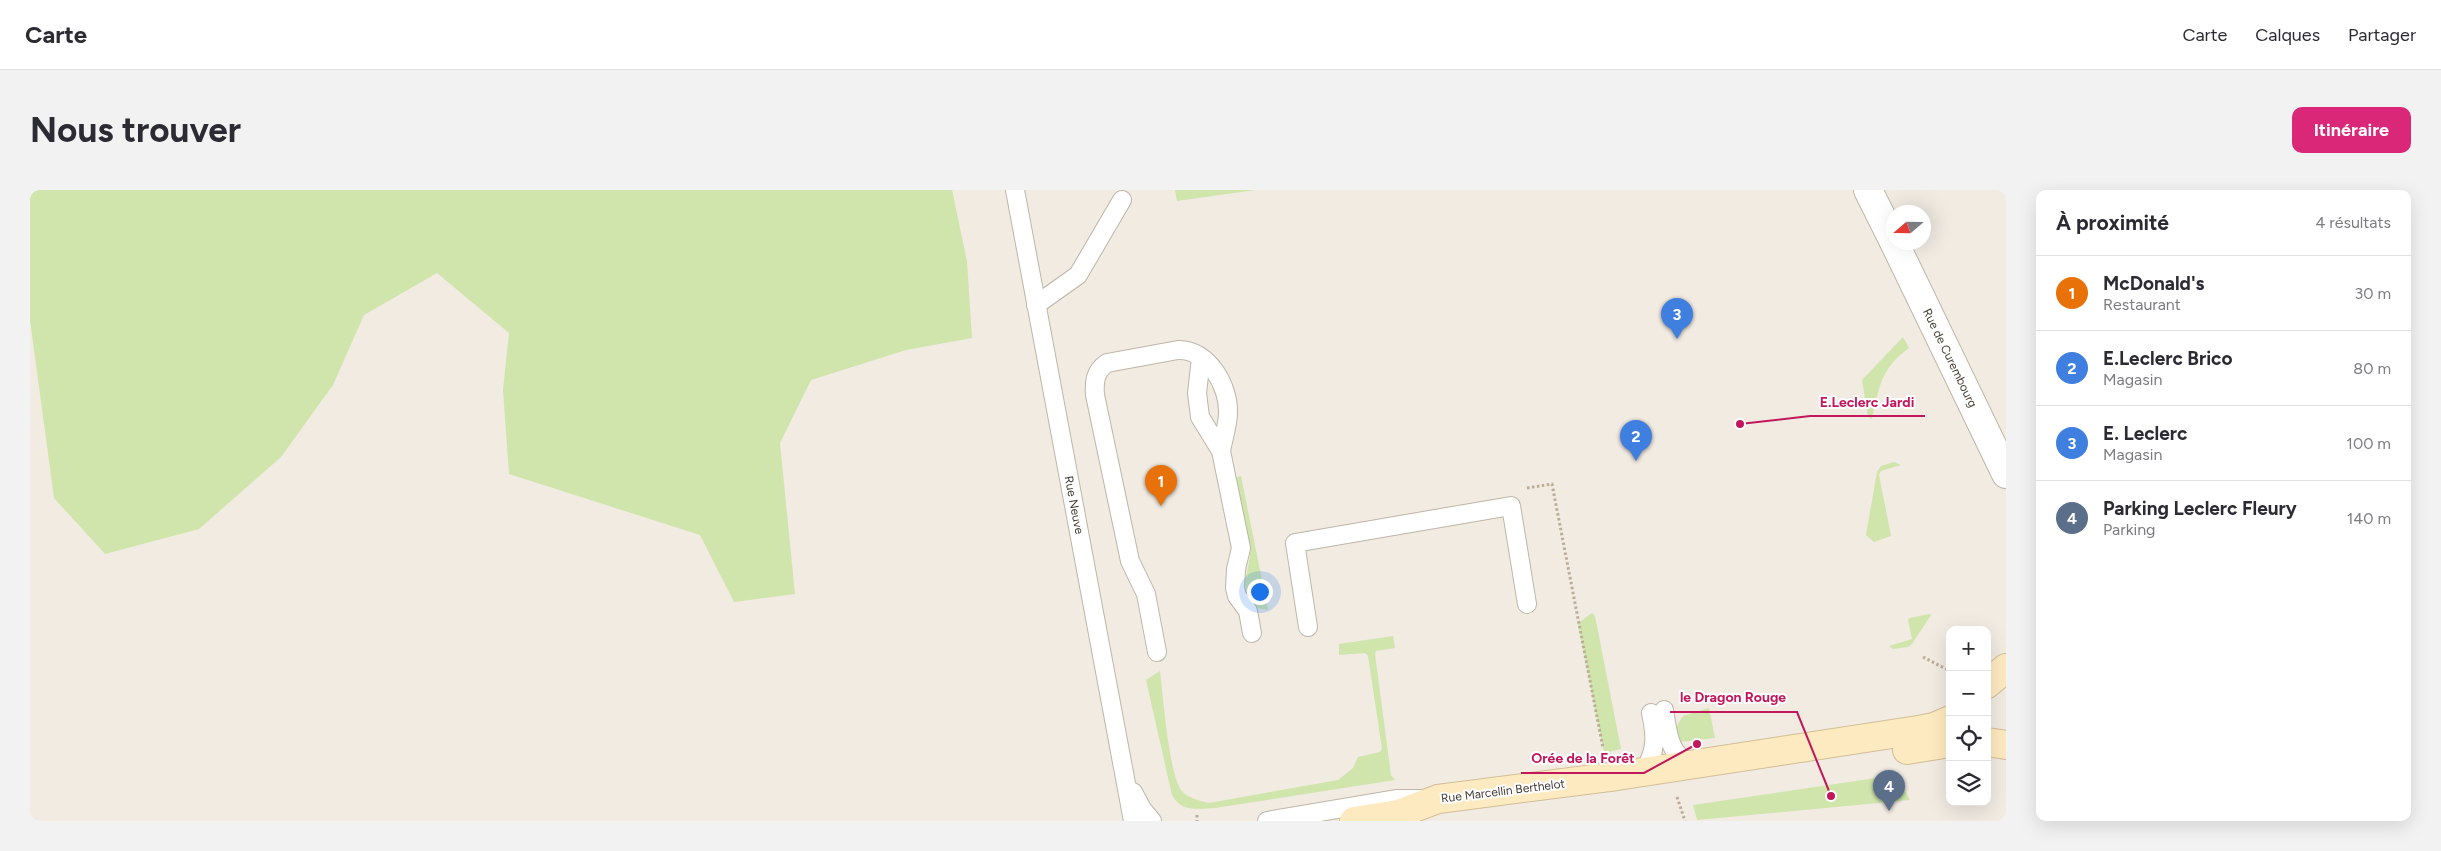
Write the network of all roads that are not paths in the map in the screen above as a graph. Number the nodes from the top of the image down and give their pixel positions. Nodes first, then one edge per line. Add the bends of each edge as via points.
1 (1015, 190) edge
2 (1868, 190) edge
3 (1122, 200) dead end
4 (1886, 226) edge
5 (1898, 250) edge
6 (1036, 305) junction
7 (1201, 358) junction
8 (1221, 451) junction
9 (2006, 474) edge
10 (1527, 604) dead end
11 (1308, 627) dead end
12 (1252, 633) dead end
13 (1156, 652) dead end
14 (2006, 668) edge
15 (1991, 681) edge
16 (1946, 722) edge
17 (1991, 743) edge
18 (1946, 744) edge
19 (2006, 745) edge
20 (1693, 764) junction
21 (1643, 772) junction
22 (1125, 777) junction
23 (1433, 810) edge
24 (1133, 821) edge
25 (1152, 821) edge
26 (1267, 821) edge
27 (1354, 821) edge

1 - 6 lane, Rue Neuve
2 - 4 street, Rue de Curembourg
3 - 6 lane via 1078,275
5 - 9 street, Rue de Curembourg
6 - 22 lane, Rue Neuve
7 - 8 lane via 1200,417
7 - 8 lane via 1223,384 1228,412
7 - 13 lane via 1187,350 1178,350 1107,364 1101,367 1094,384 1130,561 1146,594
8 - 12 lane via 1241,548 1235,588 1248,611
10 - 11 lane via 1511,506 1295,543
14 - 15 main road
16 - 20 main road, Rue Marcellin Berthelot via 1918,730
17 - 19 main road
18 - 23 main road, Rue Marcellin Berthelot via 1444,816
20 - 21 main road, Rue Marcellin Berthelot
20 - 21 lane via 1680,758 1670,743 1658,712 1651,759
21 - 23 main road, Rue Marcellin Berthelot
22 - 24 lane, Rue Neuve
22 - 25 lane
23 - 26 lane via 1396,799
23 - 27 main road, Rue Marcellin Berthelot

